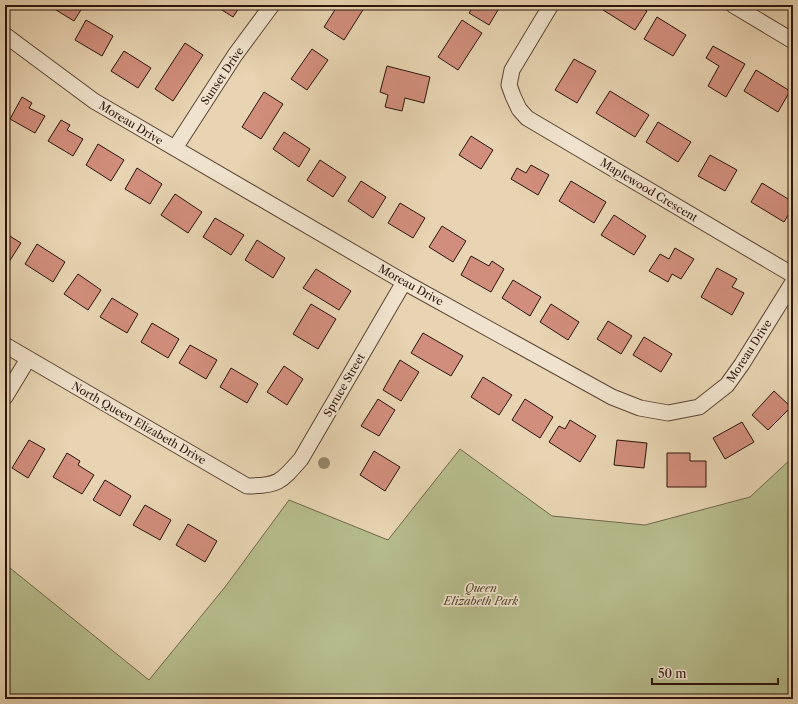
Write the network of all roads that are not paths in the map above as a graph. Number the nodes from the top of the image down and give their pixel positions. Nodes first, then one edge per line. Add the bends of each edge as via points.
1 (272, 5) edge
2 (552, 5) edge
3 (733, 5) edge
4 (5, 35) edge
5 (793, 41) edge
6 (175, 148) junction
7 (793, 275) edge
8 (404, 282) junction
9 (793, 282) edge
10 (5, 345) edge
11 (28, 359) junction
12 (5, 397) edge
13 (276, 483) joint

1 - 6 street, Sunset Drive via 235,55
2 - 7 street, Maplewood Crescent via 512,70 509,85 519,109 527,118
3 - 5 street
4 - 6 street, Moreau Drive via 94,101
6 - 8 street, Moreau Drive
8 - 9 street, Moreau Drive via 612,397 640,408 668,413 699,406 727,385
8 - 13 street, Spruce Street via 300,458
10 - 11 street, North Queen Elizabeth Drive
11 - 12 street
11 - 13 street, North Queen Elizabeth Drive via 247,486

